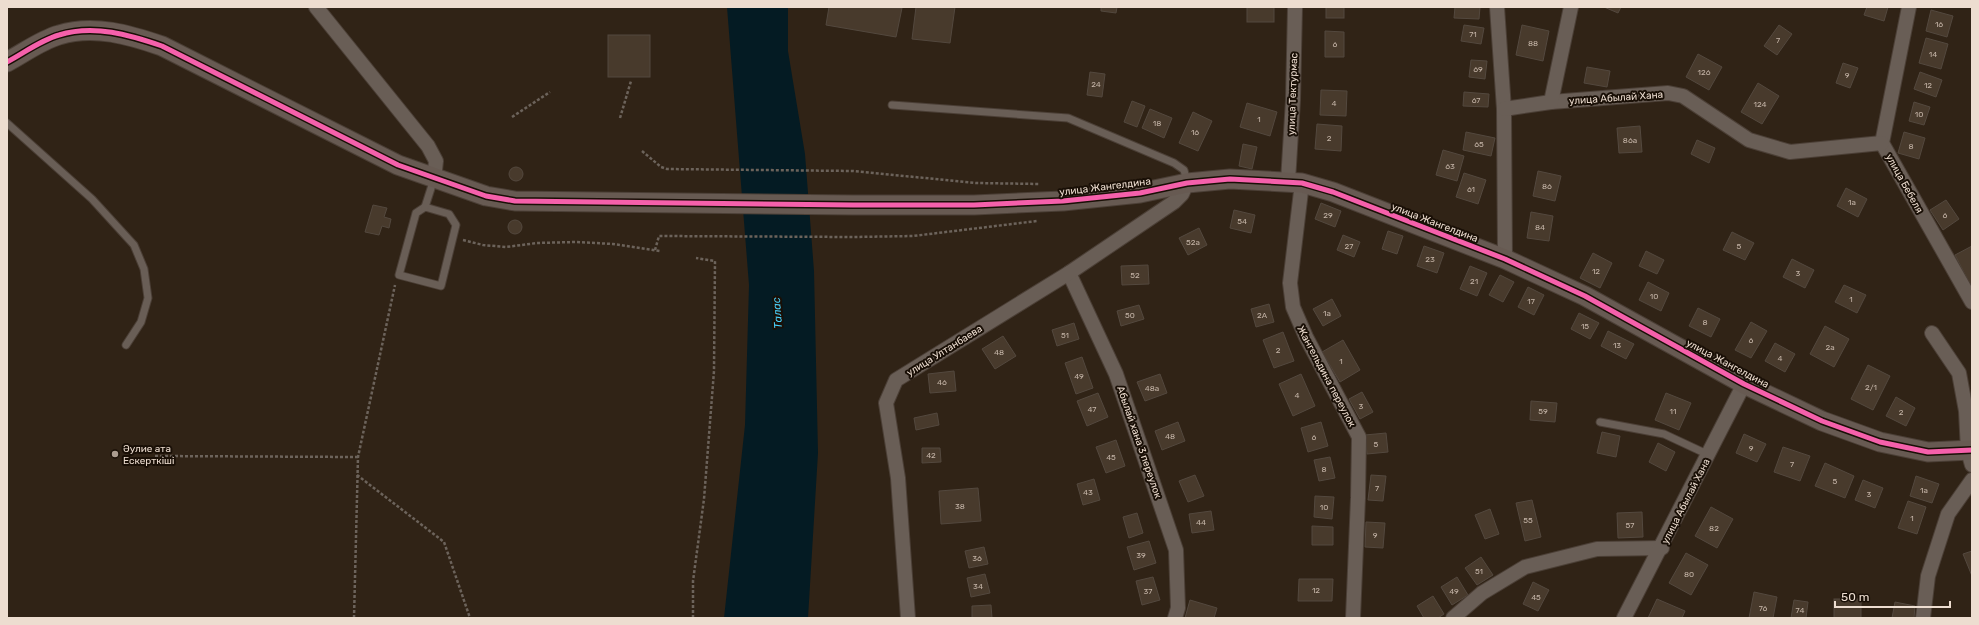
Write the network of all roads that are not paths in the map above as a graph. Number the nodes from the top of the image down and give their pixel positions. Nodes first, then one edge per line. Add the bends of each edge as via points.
1 (316, 7) edge
2 (1295, 7) edge
3 (1496, 7) edge
4 (1570, 7) edge
5 (1909, 7) edge
6 (7, 62) edge
7 (1551, 102) junction
8 (892, 105) dead end
9 (1504, 110) junction
10 (7, 122) edge
11 (1882, 142) junction
12 (434, 179) junction
13 (1295, 182) junction
14 (1187, 183) junction
15 (425, 207) junction
16 (1505, 259) junction
17 (1069, 273) junction
18 (1972, 302) edge
19 (1932, 333) dead end
20 (126, 345) dead end
21 (1744, 384) junction
22 (1600, 422) dead end
23 (1709, 455) junction
24 (1971, 455) edge
25 (1972, 480) edge
26 (1662, 548) junction
27 (908, 618) edge
28 (1175, 618) edge
29 (1353, 618) edge
30 (1453, 618) edge
31 (1624, 618) edge
32 (1923, 618) edge

1 - 12 street via 428,146 436,161
2 - 13 street, улица Тектурмас
3 - 9 street
4 - 7 street
5 - 11 street, улица Бебеля
6 - 12 street, улица Жангелдина via 60,35 92,30 128,34 162,46 348,142
7 - 9 street, улица Абылай Хана
7 - 11 street, улица Абылай Хана via 1668,93 1683,96 1749,140 1790,152
8 - 14 lane via 1068,118 1174,163 1184,170
9 - 16 street
10 - 20 lane via 92,199 134,245 144,269 148,298 141,322
11 - 18 street, улица Бебеля
12 - 14 street, улица Жангелдина via 486,196 515,201 853,205 974,205 1063,201 1140,193
12 - 15 lane
13 - 14 street, улица Жангелдина via 1230,179
13 - 16 street, улица Жангелдина via 1333,192
13 - 29 street, Жангельдина переулок via 1290,283 1293,307 1306,338 1359,437
14 - 17 street, улица Ултанбаева via 1182,194 1174,202
15 - 15 lane via 416,213 399,276 441,286 456,225 449,214
16 - 21 street, улица Жангелдина via 1585,296
17 - 27 street, улица Ултанбаева via 896,380 886,403 898,478
17 - 28 street, Абылай хана 3 переулок via 1116,374 1176,550 1178,608
19 - 24 street via 1959,373
21 - 23 street, улица Абылай Хана
21 - 24 street, улица Жангелдина via 1822,421 1880,442 1928,452
22 - 23 lane via 1664,434
23 - 26 street, улица Абылай Хана
25 - 32 street via 1948,514 1928,576
26 - 30 street via 1597,549 1525,567 1482,593
26 - 31 street, улица Абылай Хана

